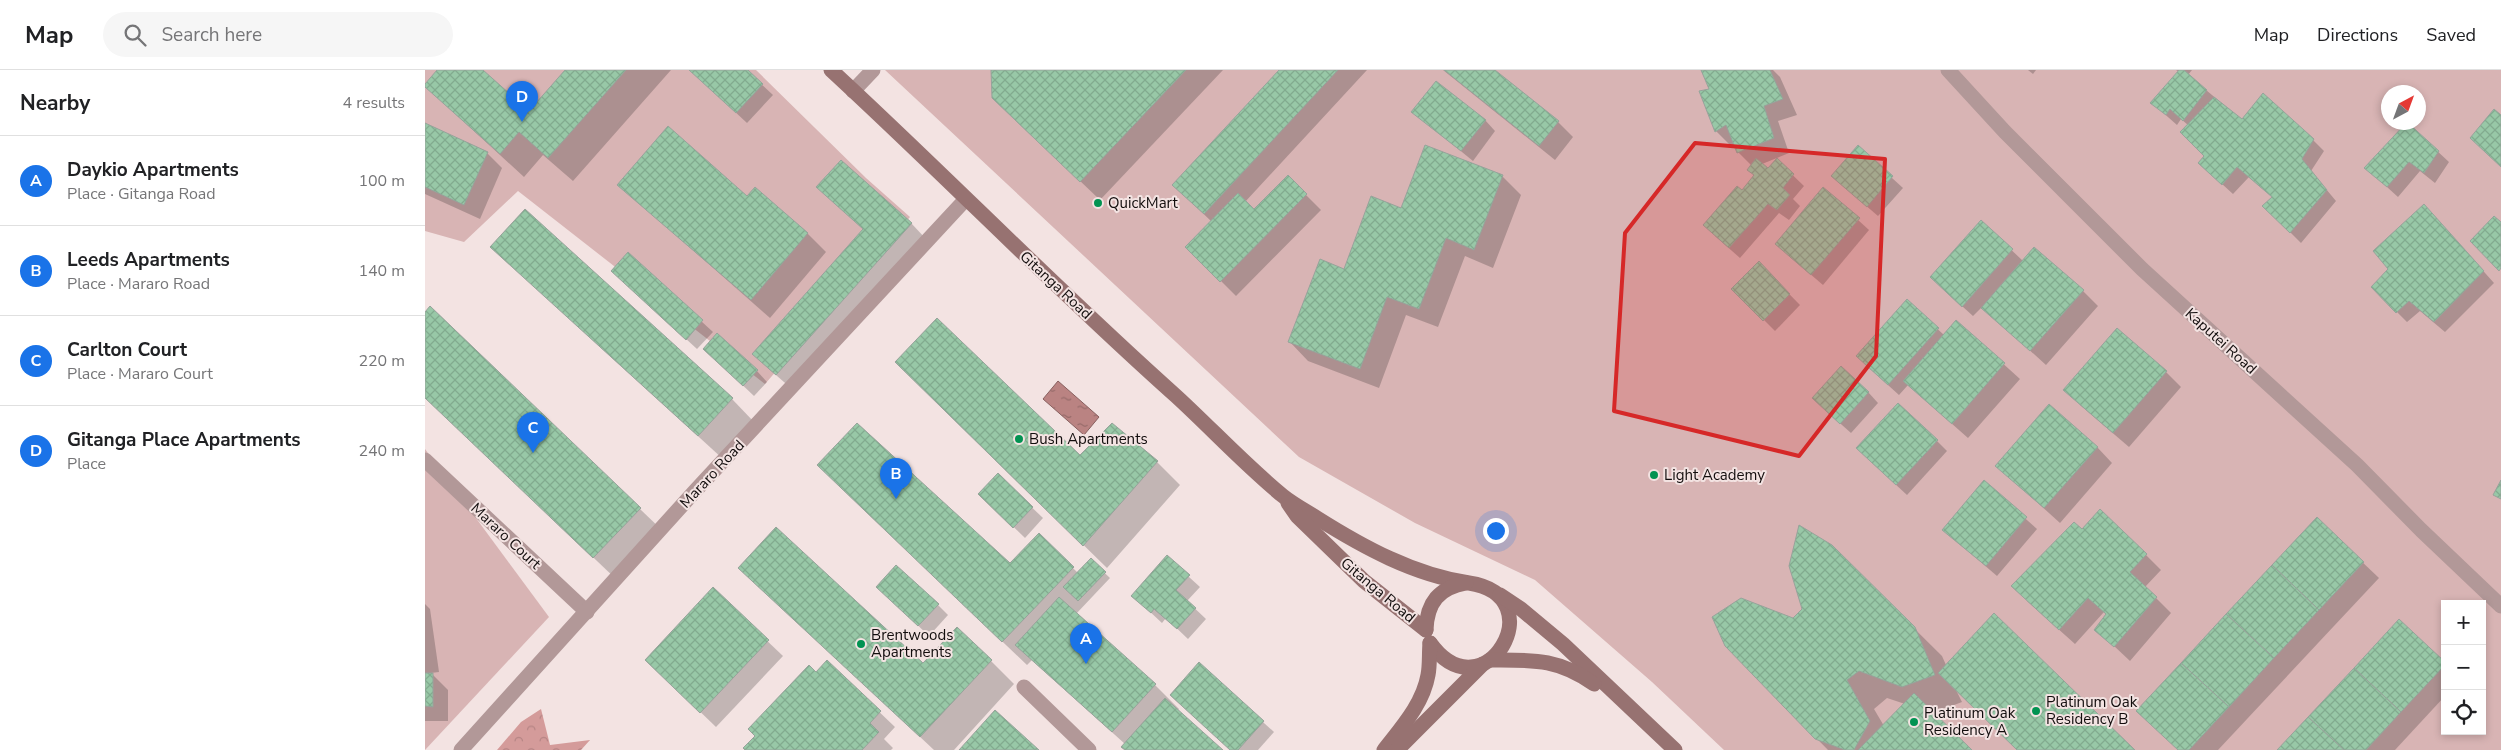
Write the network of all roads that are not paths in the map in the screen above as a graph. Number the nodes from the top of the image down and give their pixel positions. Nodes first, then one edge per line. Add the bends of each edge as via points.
1 (831, 70) edge
2 (873, 70) edge
3 (1948, 70) edge
4 (853, 91) junction
5 (965, 200) junction
6 (425, 460) edge
7 (1284, 497) junction
8 (1466, 583) junction
9 (1492, 591) junction
10 (2501, 606) edge
11 (587, 612) junction
12 (1428, 636) junction
13 (1487, 662) junction
14 (1024, 687) dead end
15 (1632, 711) junction
16 (461, 750) edge
17 (1089, 750) edge
18 (1384, 750) edge
19 (1397, 750) edge
20 (1675, 750) edge

1 - 4 main road, Gitanga Road
2 - 4 street
3 - 10 street, Kaputei Road via 2142,269 2357,465
4 - 5 main road, Gitanga Road
5 - 7 main road, Gitanga Road
5 - 11 street, Mararo Road
6 - 11 street, Mararo Court
7 - 8 main road, Gitanga Road via 1351,540 1389,558
7 - 12 main road, Gitanga Road via 1297,516 1364,581
8 - 9 main road, Gitanga Road via 1480,584
8 - 12 main road, Gitanga Road via 1440,592 1431,603 1427,616
9 - 13 main road via 1502,600 1510,626 1501,651
9 - 15 main road, Gitanga Road via 1508,599 1563,644
11 - 16 street, Mararo Road
12 - 13 main road, Gitanga Road via 1447,661 1465,666
12 - 18 main road via 1428,676 1421,695 1408,719
13 - 15 main road, Gitanga Road via 1541,660 1560,666 1582,675
13 - 19 main road
14 - 17 street
15 - 20 main road

